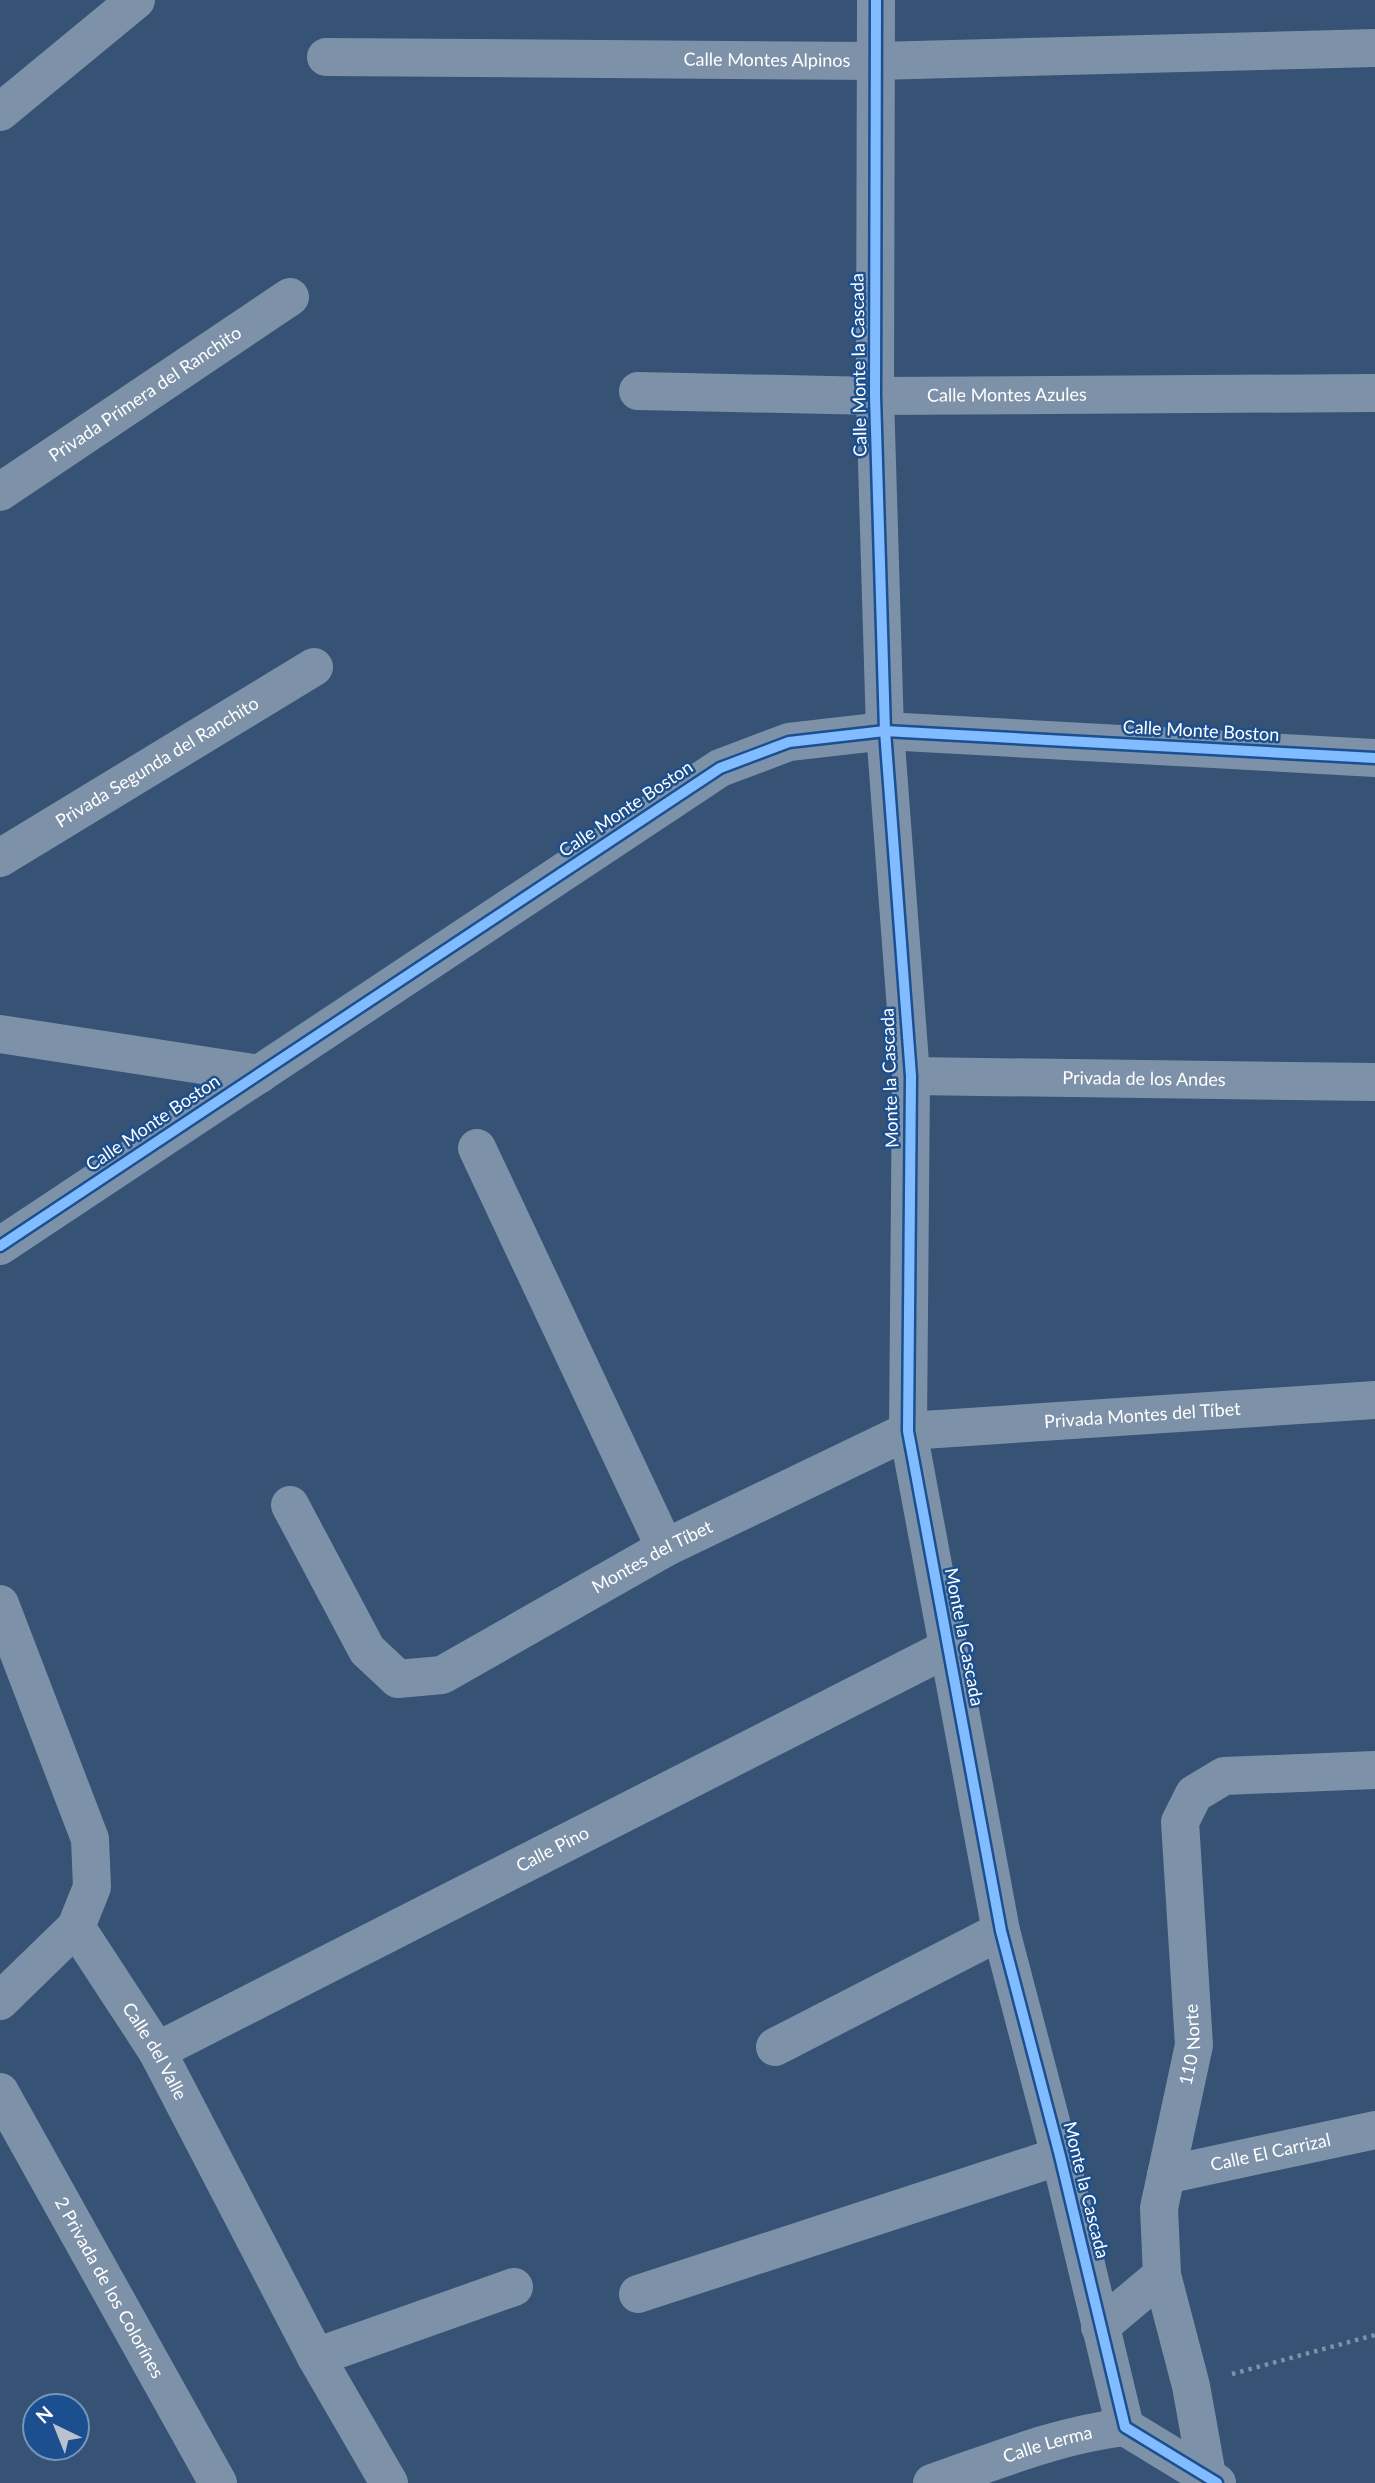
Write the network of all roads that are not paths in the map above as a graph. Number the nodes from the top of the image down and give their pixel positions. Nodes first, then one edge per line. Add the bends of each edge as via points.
1 (136, 0) edge
2 (876, 0) edge
3 (1375, 48) edge
4 (326, 57) dead end
5 (876, 61) junction
6 (0, 112) edge
7 (290, 297) dead end
8 (638, 391) dead end
9 (1375, 393) edge
10 (875, 397) junction
11 (0, 492) edge
12 (314, 667) dead end
13 (885, 730) junction
14 (1375, 758) edge
15 (0, 858) edge
16 (0, 1034) edge
17 (260, 1074) junction
18 (911, 1076) junction
19 (1375, 1082) edge
20 (477, 1148) dead end
21 (0, 1246) edge
22 (1375, 1400) edge
23 (908, 1430) junction
24 (290, 1505) dead end
25 (665, 1548) junction
26 (0, 1604) edge
27 (948, 1648) junction
28 (1375, 1770) edge
29 (76, 1927) junction
30 (1001, 1931) junction
31 (0, 2001) edge
32 (775, 2047) dead end
33 (157, 2051) junction
34 (0, 2092) edge
35 (1375, 2130) edge
36 (1060, 2156) junction
37 (1166, 2175) junction
38 (1162, 2275) junction
39 (514, 2287) dead end
40 (638, 2294) dead end
41 (1100, 2327) junction
42 (316, 2357) junction
43 (1125, 2427) junction
44 (1212, 2479) edge
45 (219, 2483) edge
46 (389, 2483) edge
47 (932, 2483) edge

1 - 6 street
2 - 5 street, Calle Monte la Cascada
3 - 5 street, Calle Montes Alpinos
4 - 5 street, Calle Montes Alpinos
5 - 10 street, Calle Monte la Cascada
7 - 11 street, Privada Primera del Ranchito
8 - 10 street, Calle Montes Azules
9 - 10 street, Calle Montes Azules
10 - 13 street, Calle Monte la Cascada
12 - 15 street, Privada Segunda del Ranchito
13 - 14 street, Calle Monte Boston
13 - 17 street, Calle Monte Boston via 789,742 720,768
13 - 18 street, Monte la Cascada
16 - 17 street
17 - 21 street, Calle Monte Boston
18 - 19 street, Privada de los Andes
18 - 23 street, Monte la Cascada
20 - 25 street
22 - 23 street, Privada Montes del Tíbet
23 - 25 street, Montes del Tíbet
23 - 27 street, Monte la Cascada
24 - 25 street, Montes del Tíbet via 367,1650 398,1679 442,1675
26 - 29 street via 90,1839 92,1887
27 - 30 street, Monte la Cascada
27 - 33 street, Calle Pino
28 - 37 street, 110 Norte via 1224,1776 1194,1794 1180,1822 1194,2045
29 - 31 street
29 - 33 street, Calle del Valle
30 - 32 street
30 - 36 street, Monte la Cascada
33 - 42 street, Calle del Valle
34 - 45 street, 2 Privada de los Colorínes
35 - 37 street, Calle El Carrizal
36 - 40 street
36 - 41 street, Monte la Cascada
37 - 38 street, 110 Norte via 1159,2208
38 - 41 street
38 - 44 street, 110 Norte
39 - 42 street
41 - 43 street, Monte la Cascada
42 - 46 street, Calle del Valle
43 - 44 street
43 - 47 street, Calle Lerma via 1055,2440

